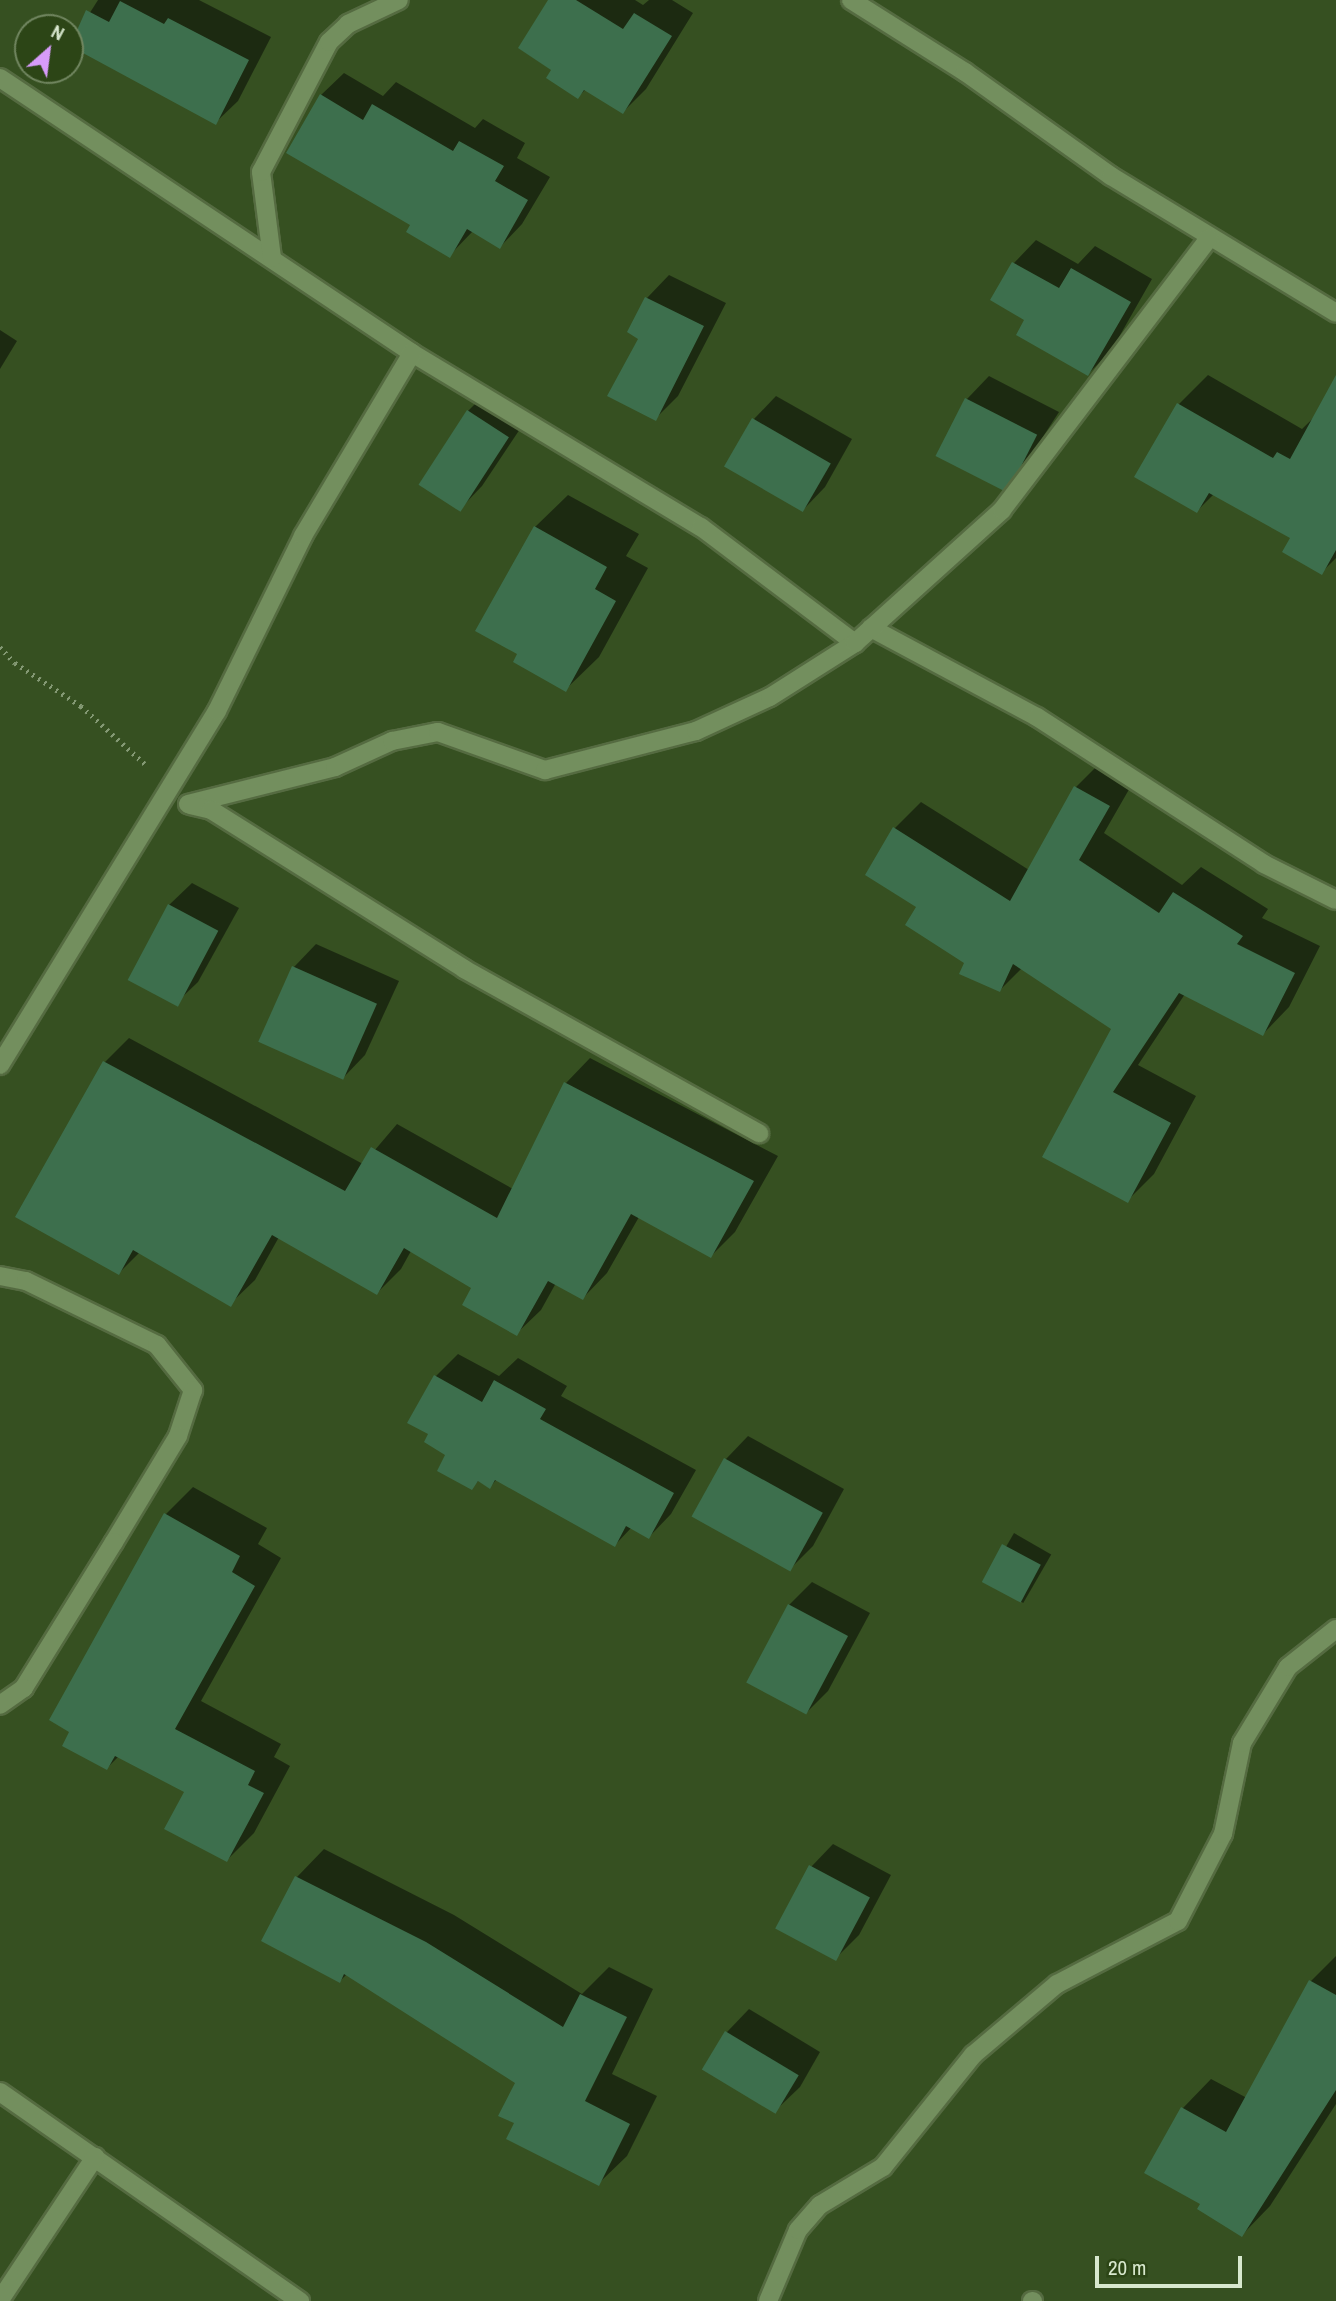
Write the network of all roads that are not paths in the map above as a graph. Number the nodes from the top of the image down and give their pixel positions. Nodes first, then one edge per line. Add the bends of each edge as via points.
1 (399, 0) edge
2 (851, 0) edge
3 (0, 78) edge
4 (1209, 238) junction
5 (272, 258) junction
6 (1336, 313) edge
7 (412, 353) junction
8 (871, 628) junction
9 (855, 643) junction
10 (169, 793) junction
11 (188, 804) junction
12 (1336, 900) edge
13 (0, 1065) edge
14 (760, 1133) dead end
15 (0, 1276) edge
16 (1336, 1629) edge
17 (0, 1705) edge
18 (0, 2092) edge
19 (95, 2157) junction
20 (0, 2300) edge
21 (300, 2301) edge
22 (768, 2301) edge

1 - 5 street via 348,24 329,42 261,172
2 - 4 street
3 - 5 street
4 - 6 street
4 - 8 street via 1002,510
5 - 7 street
7 - 9 street via 701,527
7 - 10 street via 303,536 217,711
8 - 9 street
8 - 12 street via 1037,717 1264,864
9 - 11 street via 770,697 696,731 595,760 545,770 438,732 391,741 335,767
10 - 11 street
10 - 13 street
11 - 14 street via 211,810 464,969
15 - 17 street via 26,1281 157,1345 193,1390 178,1436 114,1542 24,1688
16 - 22 street via 1288,1667 1242,1743 1223,1835 1178,1921 1057,1984 973,2055 883,2167 820,2206 798,2230
18 - 19 street
19 - 20 street
19 - 21 street

